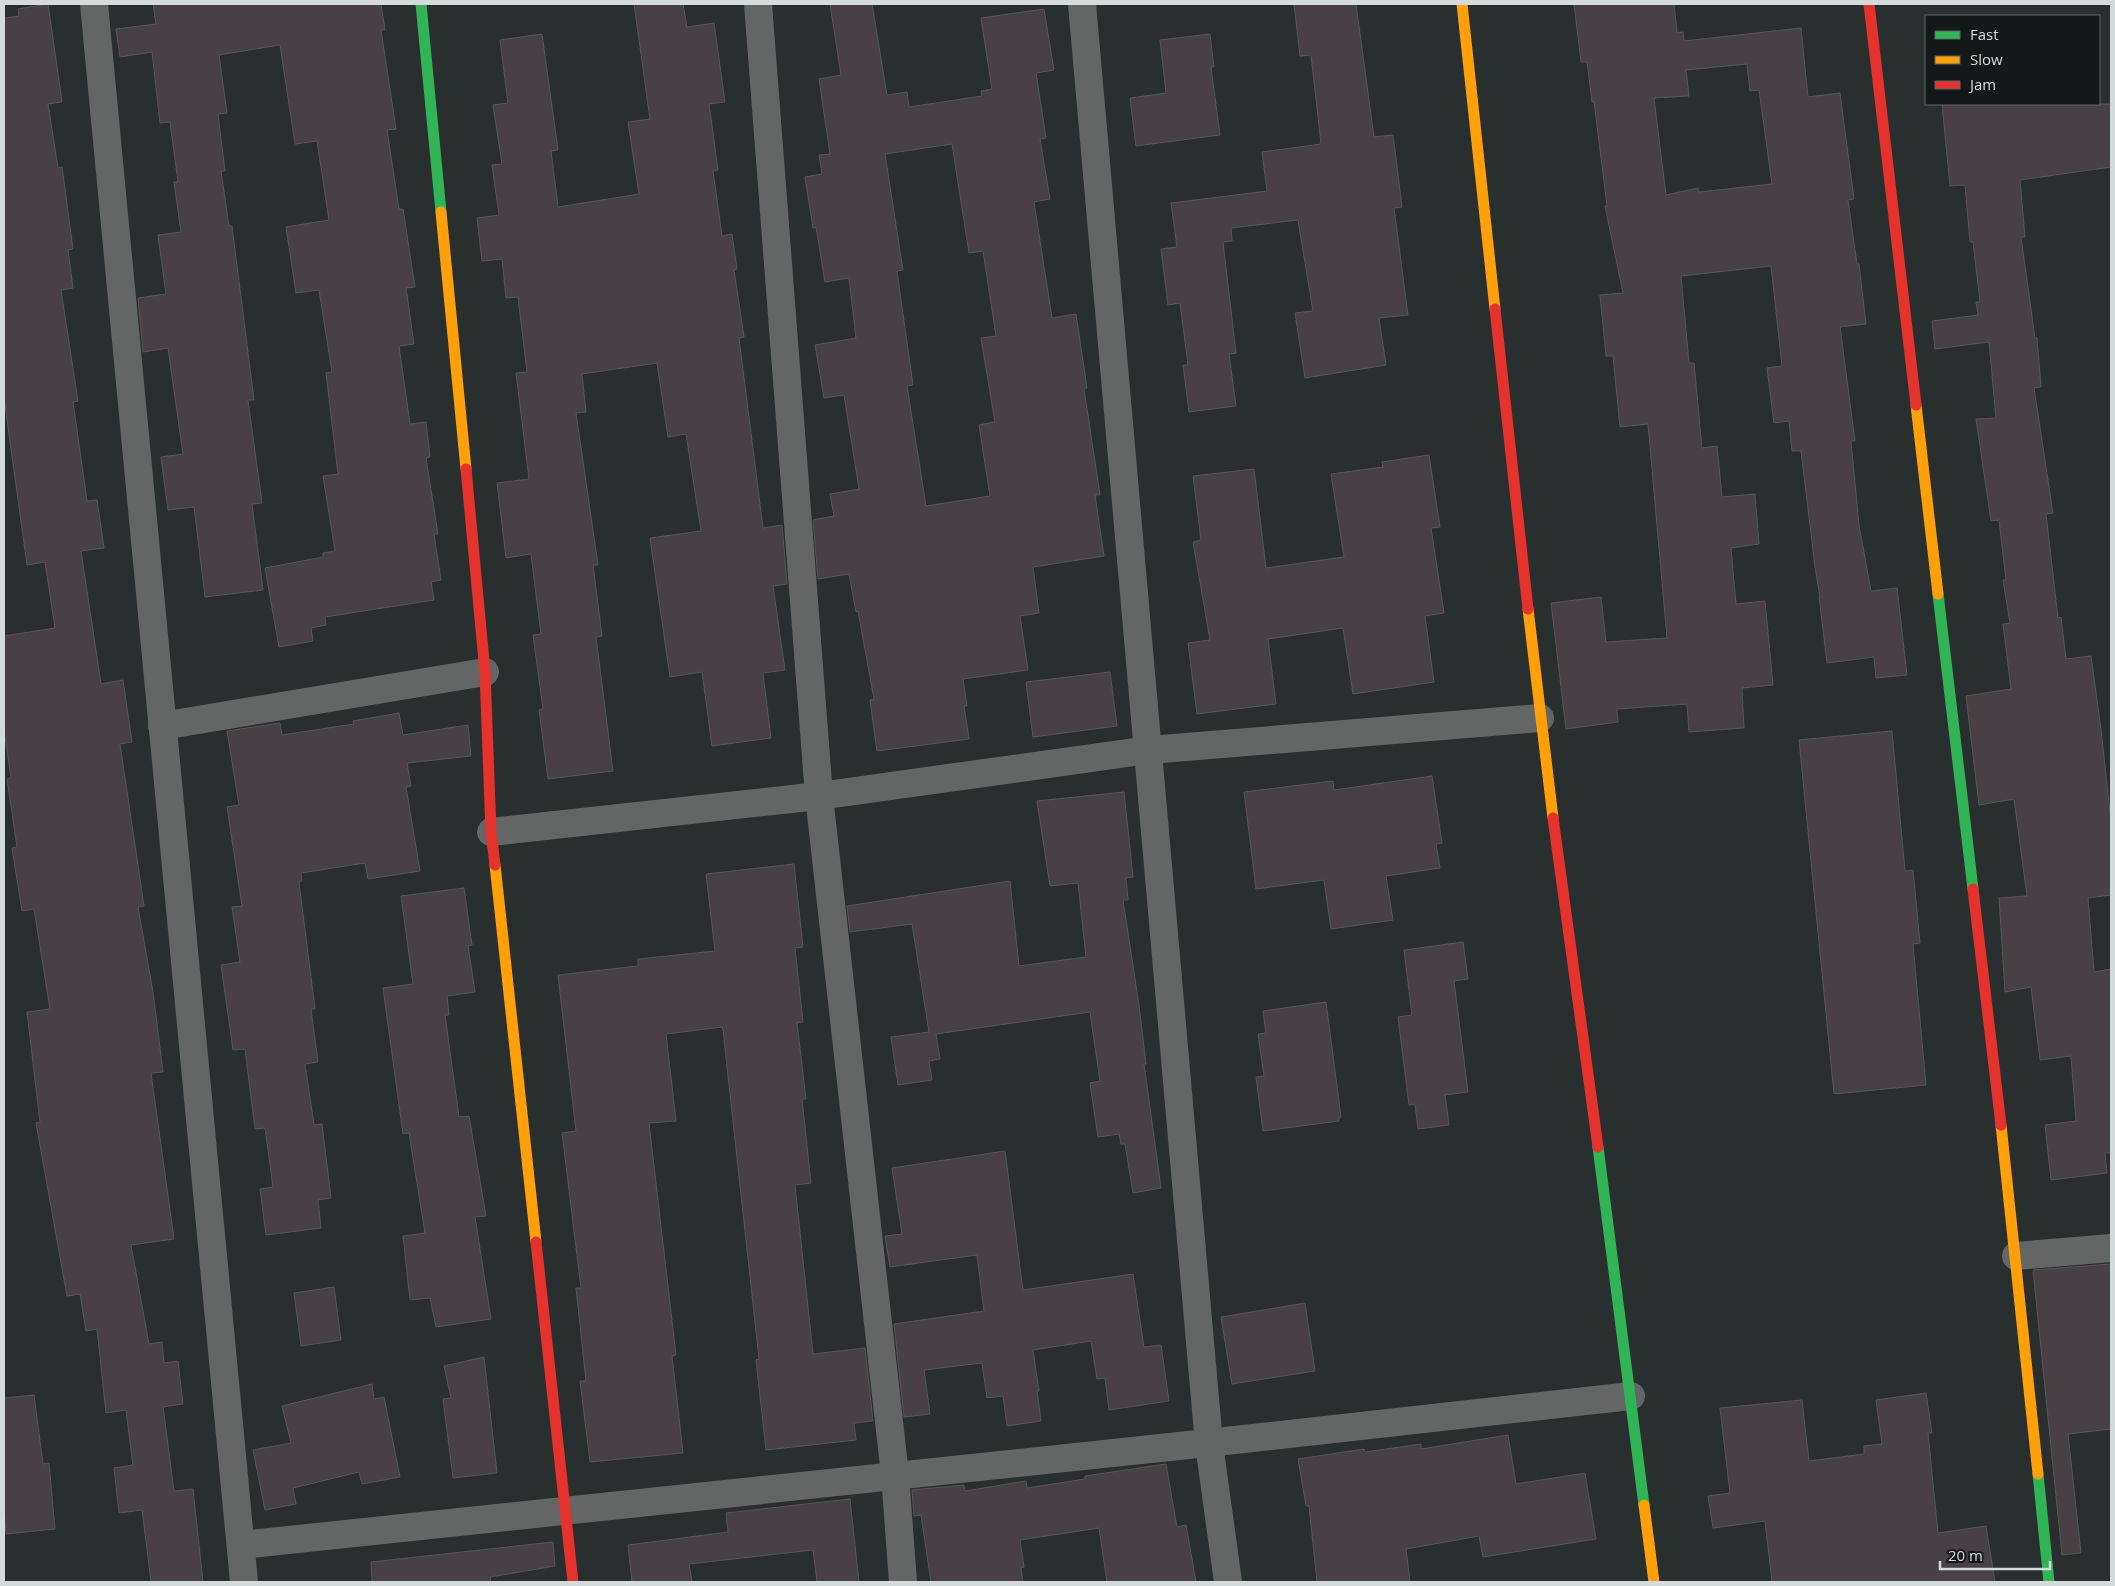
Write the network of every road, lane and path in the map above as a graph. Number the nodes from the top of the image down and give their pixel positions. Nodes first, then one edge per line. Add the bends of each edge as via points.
1 (94, 4) edge
2 (421, 4) edge
3 (758, 4) edge
4 (1082, 4) edge
5 (1462, 4) edge
6 (1869, 4) edge
7 (485, 672) junction
8 (1540, 718) junction
9 (162, 726) junction
10 (1149, 750) junction
11 (819, 796) junction
12 (491, 832) junction
13 (2111, 1248) edge
14 (2016, 1256) junction
15 (1631, 1396) junction
16 (1209, 1444) junction
17 (895, 1475) junction
18 (565, 1511) junction
19 (241, 1545) junction
20 (244, 1582) edge
21 (573, 1582) edge
22 (903, 1582) edge
23 (1228, 1582) edge
24 (1654, 1582) edge
25 (2049, 1582) edge

1 - 9 street
2 - 7 street
3 - 11 street
4 - 10 street
5 - 8 street
6 - 14 street
7 - 9 street
7 - 12 street
8 - 10 street
8 - 15 street
9 - 19 street
10 - 11 street
10 - 16 street
11 - 12 street
11 - 17 street
12 - 18 street
13 - 14 street
14 - 25 street
15 - 16 street
15 - 24 street
16 - 17 street
16 - 23 street
17 - 18 street
17 - 22 street
18 - 19 street
18 - 21 street
19 - 20 street

